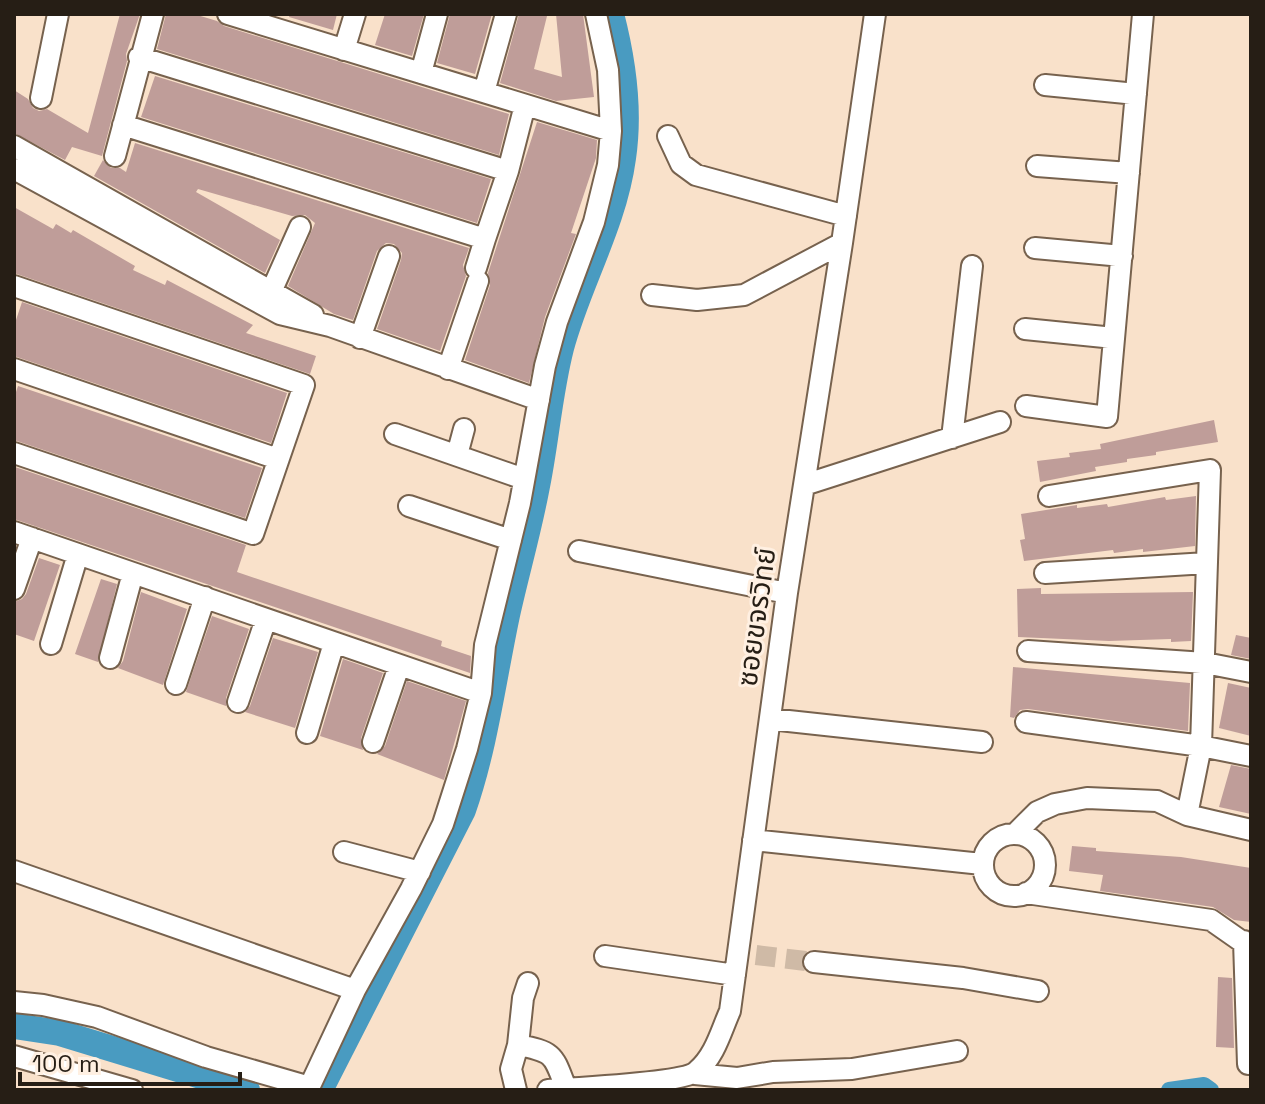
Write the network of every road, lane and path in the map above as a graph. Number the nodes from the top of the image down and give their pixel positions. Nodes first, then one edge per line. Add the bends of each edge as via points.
1 (58, 14) edge
2 (153, 14) edge
3 (228, 14) edge
4 (355, 14) edge
5 (437, 14) edge
6 (506, 14) edge
7 (596, 14) edge
8 (875, 14) edge
9 (1143, 14) edge
10 (292, 23) edge
11 (344, 50) junction
12 (139, 57) junction
13 (421, 73) junction
14 (1045, 85) dead end
15 (484, 92) junction
16 (1136, 94) junction
17 (41, 98) dead end
18 (525, 105) junction
19 (123, 125) junction
20 (611, 131) junction
21 (668, 136) dead end
22 (14, 146) edge
23 (115, 156) dead end
24 (1037, 166) dead end
25 (14, 169) edge
26 (508, 171) junction
27 (1129, 173) junction
28 (846, 216) junction
29 (300, 227) dead end
30 (485, 239) junction
31 (842, 243) junction
32 (1035, 248) dead end
33 (389, 256) dead end
34 (1122, 256) junction
35 (972, 266) dead end
36 (14, 286) edge
37 (271, 292) junction
38 (652, 295) dead end
39 (330, 326) junction
40 (1025, 329) dead end
41 (360, 338) junction
42 (1114, 338) junction
43 (14, 369) edge
44 (448, 369) junction
45 (539, 400) junction
46 (1026, 406) dead end
47 (1000, 422) dead end
48 (464, 429) dead end
49 (395, 434) dead end
50 (952, 438) junction
51 (14, 453) edge
52 (457, 455) junction
53 (278, 459) junction
54 (524, 479) junction
55 (804, 485) junction
56 (1049, 496) dead end
57 (409, 506) dead end
58 (23, 535) edge
59 (511, 540) junction
60 (579, 551) dead end
61 (78, 554) junction
62 (1207, 563) junction
63 (133, 573) junction
64 (1045, 573) dead end
65 (14, 589) edge
66 (787, 593) junction
67 (205, 597) junction
68 (266, 619) junction
69 (334, 643) junction
70 (51, 644) dead end
71 (1028, 651) dead end
72 (110, 658) dead end
73 (1205, 663) junction
74 (399, 666) junction
75 (1251, 672) edge
76 (176, 684) dead end
77 (481, 693) junction
78 (238, 702) dead end
79 (770, 719) junction
80 (1026, 722) dead end
81 (307, 733) dead end
82 (373, 742) dead end
83 (982, 742) dead end
84 (1201, 746) junction
85 (1251, 756) edge
86 (1187, 815) junction
87 (1251, 830) edge
88 (1015, 834) junction
89 (753, 840) junction
90 (344, 852) dead end
91 (982, 864) junction
92 (14, 871) edge
93 (420, 872) junction
94 (1026, 893) junction
95 (1247, 945) edge
96 (605, 956) dead end
97 (814, 962) tunnel mouth
98 (735, 975) junction
99 (528, 983) dead end
100 (14, 986) edge
101 (355, 990) junction
102 (1038, 991) dead end
103 (14, 1002) edge
104 (43, 1005) junction
105 (518, 1045) junction
106 (957, 1051) dead end
107 (14, 1056) edge
108 (1248, 1064) dead end
109 (695, 1074) junction
110 (309, 1089) edge
111 (557, 1089) edge
112 (132, 1090) edge
113 (516, 1090) edge

1 - 17 street
2 - 12 street
3 - 10 street
4 - 11 street
5 - 13 street
6 - 15 street
7 - 20 street via 608,70
8 - 28 street, ซอยขจรวิทย์
9 - 16 street
10 - 11 street
11 - 13 street
12 - 19 street
12 - 26 street
13 - 15 street
14 - 16 street
15 - 18 street
16 - 27 street
18 - 20 street
18 - 26 street
19 - 23 street
19 - 30 street
20 - 45 street via 594,222 557,322
21 - 28 street via 681,164 696,175
22 - 37 street
24 - 27 street
25 - 39 street via 280,314
26 - 30 street
27 - 34 street
28 - 31 street, ซอยขจรวิทย์
29 - 37 street
30 - 44 street
31 - 38 street via 744,295 697,300
31 - 55 street, ซอยขจรวิทย์
32 - 34 street
33 - 41 street
34 - 42 street
35 - 50 street
36 - 53 street via 304,385
37 - 39 street
39 - 41 street
40 - 42 street
41 - 44 street
42 - 46 street via 1107,417
43 - 53 street
44 - 45 street
45 - 54 street
47 - 50 street
48 - 52 street
49 - 52 street
50 - 55 street
51 - 53 street via 253,534
52 - 54 street
54 - 59 street
55 - 66 street, ซอยขจรวิทย์
56 - 62 street via 1210,470
57 - 59 street
58 - 61 street
58 - 65 street
59 - 77 street via 485,645
60 - 66 street
61 - 63 street
61 - 70 street
62 - 64 street
62 - 73 street
63 - 67 street
63 - 72 street
66 - 79 street, ซอยขจรวิทย์
67 - 68 street
67 - 76 street
68 - 69 street
68 - 78 street
69 - 74 street
69 - 81 street
71 - 73 street
73 - 75 street
73 - 84 street
74 - 77 street
74 - 82 street
77 - 93 street via 458,783
79 - 83 street
79 - 89 street, ซอยขจรวิทย์
80 - 84 street
84 - 85 street
84 - 86 street
86 - 87 street
86 - 88 street via 1157,801 1071,800 1037,812
88 - 91 street via 989,845
88 - 94 street via 1034,841 1045,859 1042,879
89 - 91 street
89 - 98 street, ซอยขจรวิทย์ via 747,954
90 - 93 street
91 - 94 street via 995,890 1005,895
92 - 101 street
93 - 101 street
94 - 95 street via 1192,916 1217,923
95 - 108 street
96 - 98 street
97 - 102 street
98 - 109 street, ซอยขจรวิทย์ via 730,1011 713,1052
99 - 105 street
100 - 104 street
101 - 110 street
103 - 104 street
104 - 110 street via 97,1017
105 - 111 street via 553,1057
105 - 113 street via 511,1069
106 - 109 street via 852,1069 737,1078
107 - 112 street
109 - 111 street

